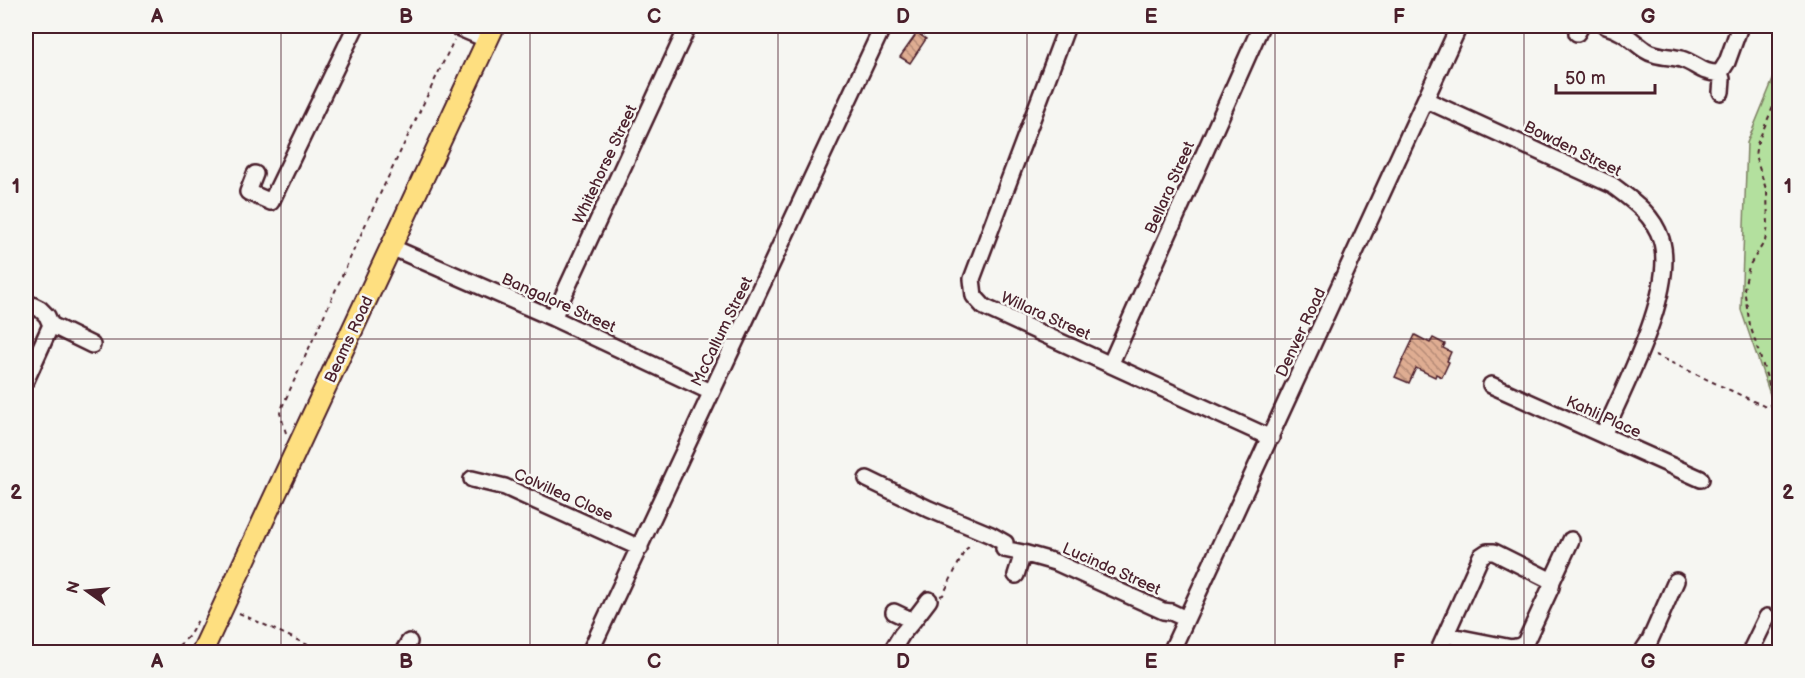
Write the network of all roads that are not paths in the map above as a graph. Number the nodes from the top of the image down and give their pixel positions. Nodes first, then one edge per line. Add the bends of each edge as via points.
1 (356, 26) edge
2 (688, 26) edge
3 (883, 26) edge
4 (1067, 26) edge
5 (1261, 26) edge
6 (1459, 26) edge
7 (1606, 26) edge
8 (1740, 26) edge
9 (458, 27) edge
10 (491, 33) edge
11 (1720, 73) junction
12 (1721, 92) dead end
13 (1426, 100) junction
14 (255, 174) dead end
15 (391, 247) junction
16 (26, 302) edge
17 (553, 318) junction
18 (51, 326) junction
19 (92, 345) dead end
20 (1111, 363) junction
21 (26, 380) edge
22 (1491, 385) dead end
23 (711, 392) junction
24 (1603, 435) junction
25 (1271, 438) junction
26 (472, 479) dead end
27 (867, 479) dead end
28 (1701, 479) dead end
29 (1571, 540) dead end
30 (640, 548) junction
31 (1023, 553) junction
32 (1016, 575) dead end
33 (1552, 581) junction
34 (1676, 581) dead end
35 (929, 600) road end
36 (894, 612) dead end
37 (1767, 617) dead end
38 (1186, 619) junction
39 (913, 621) junction
40 (1446, 634) junction
41 (202, 652) edge
42 (590, 652) edge
43 (891, 652) edge
44 (1171, 652) edge
45 (1438, 652) edge
46 (1642, 652) edge
47 (1750, 652) edge

1 - 14 street via 271,202 248,192
2 - 17 street, Whitehorse Street
3 - 23 street, McCallum Street
4 - 20 street, Willara Street via 972,279 974,296 984,307
5 - 20 street, Bellara Street
6 - 13 street, Denver Road
7 - 11 street via 1625,33 1647,52 1684,60 1704,72
8 - 11 street
9 - 10 street
10 - 15 main road, Beams Road
11 - 12 street
13 - 24 street, Bowden Street via 1612,185 1651,219 1661,239 1665,268 1660,296
13 - 25 street, Denver Road
15 - 17 street, Bangalore Street
15 - 41 main road, Beams Road
16 - 18 street via 40,309
17 - 23 street, Bangalore Street
18 - 19 street
18 - 21 street
20 - 25 street, Willara Street
22 - 24 street, Kahli Place
23 - 30 street, McCallum Street
24 - 28 street, Kahli Place
25 - 38 street, Denver Road
26 - 30 street, Colvillea Close via 505,487
27 - 31 street, Lucinda Street
29 - 33 street
30 - 42 street, McCallum Street
31 - 32 street
31 - 38 street, Lucinda Street via 1055,562
33 - 40 street via 1525,643 1520,646 1512,648
33 - 40 street via 1487,552 1481,556
34 - 46 street
35 - 39 street
36 - 39 street
37 - 47 street
38 - 44 street, Denver Road
39 - 43 street
40 - 45 street

